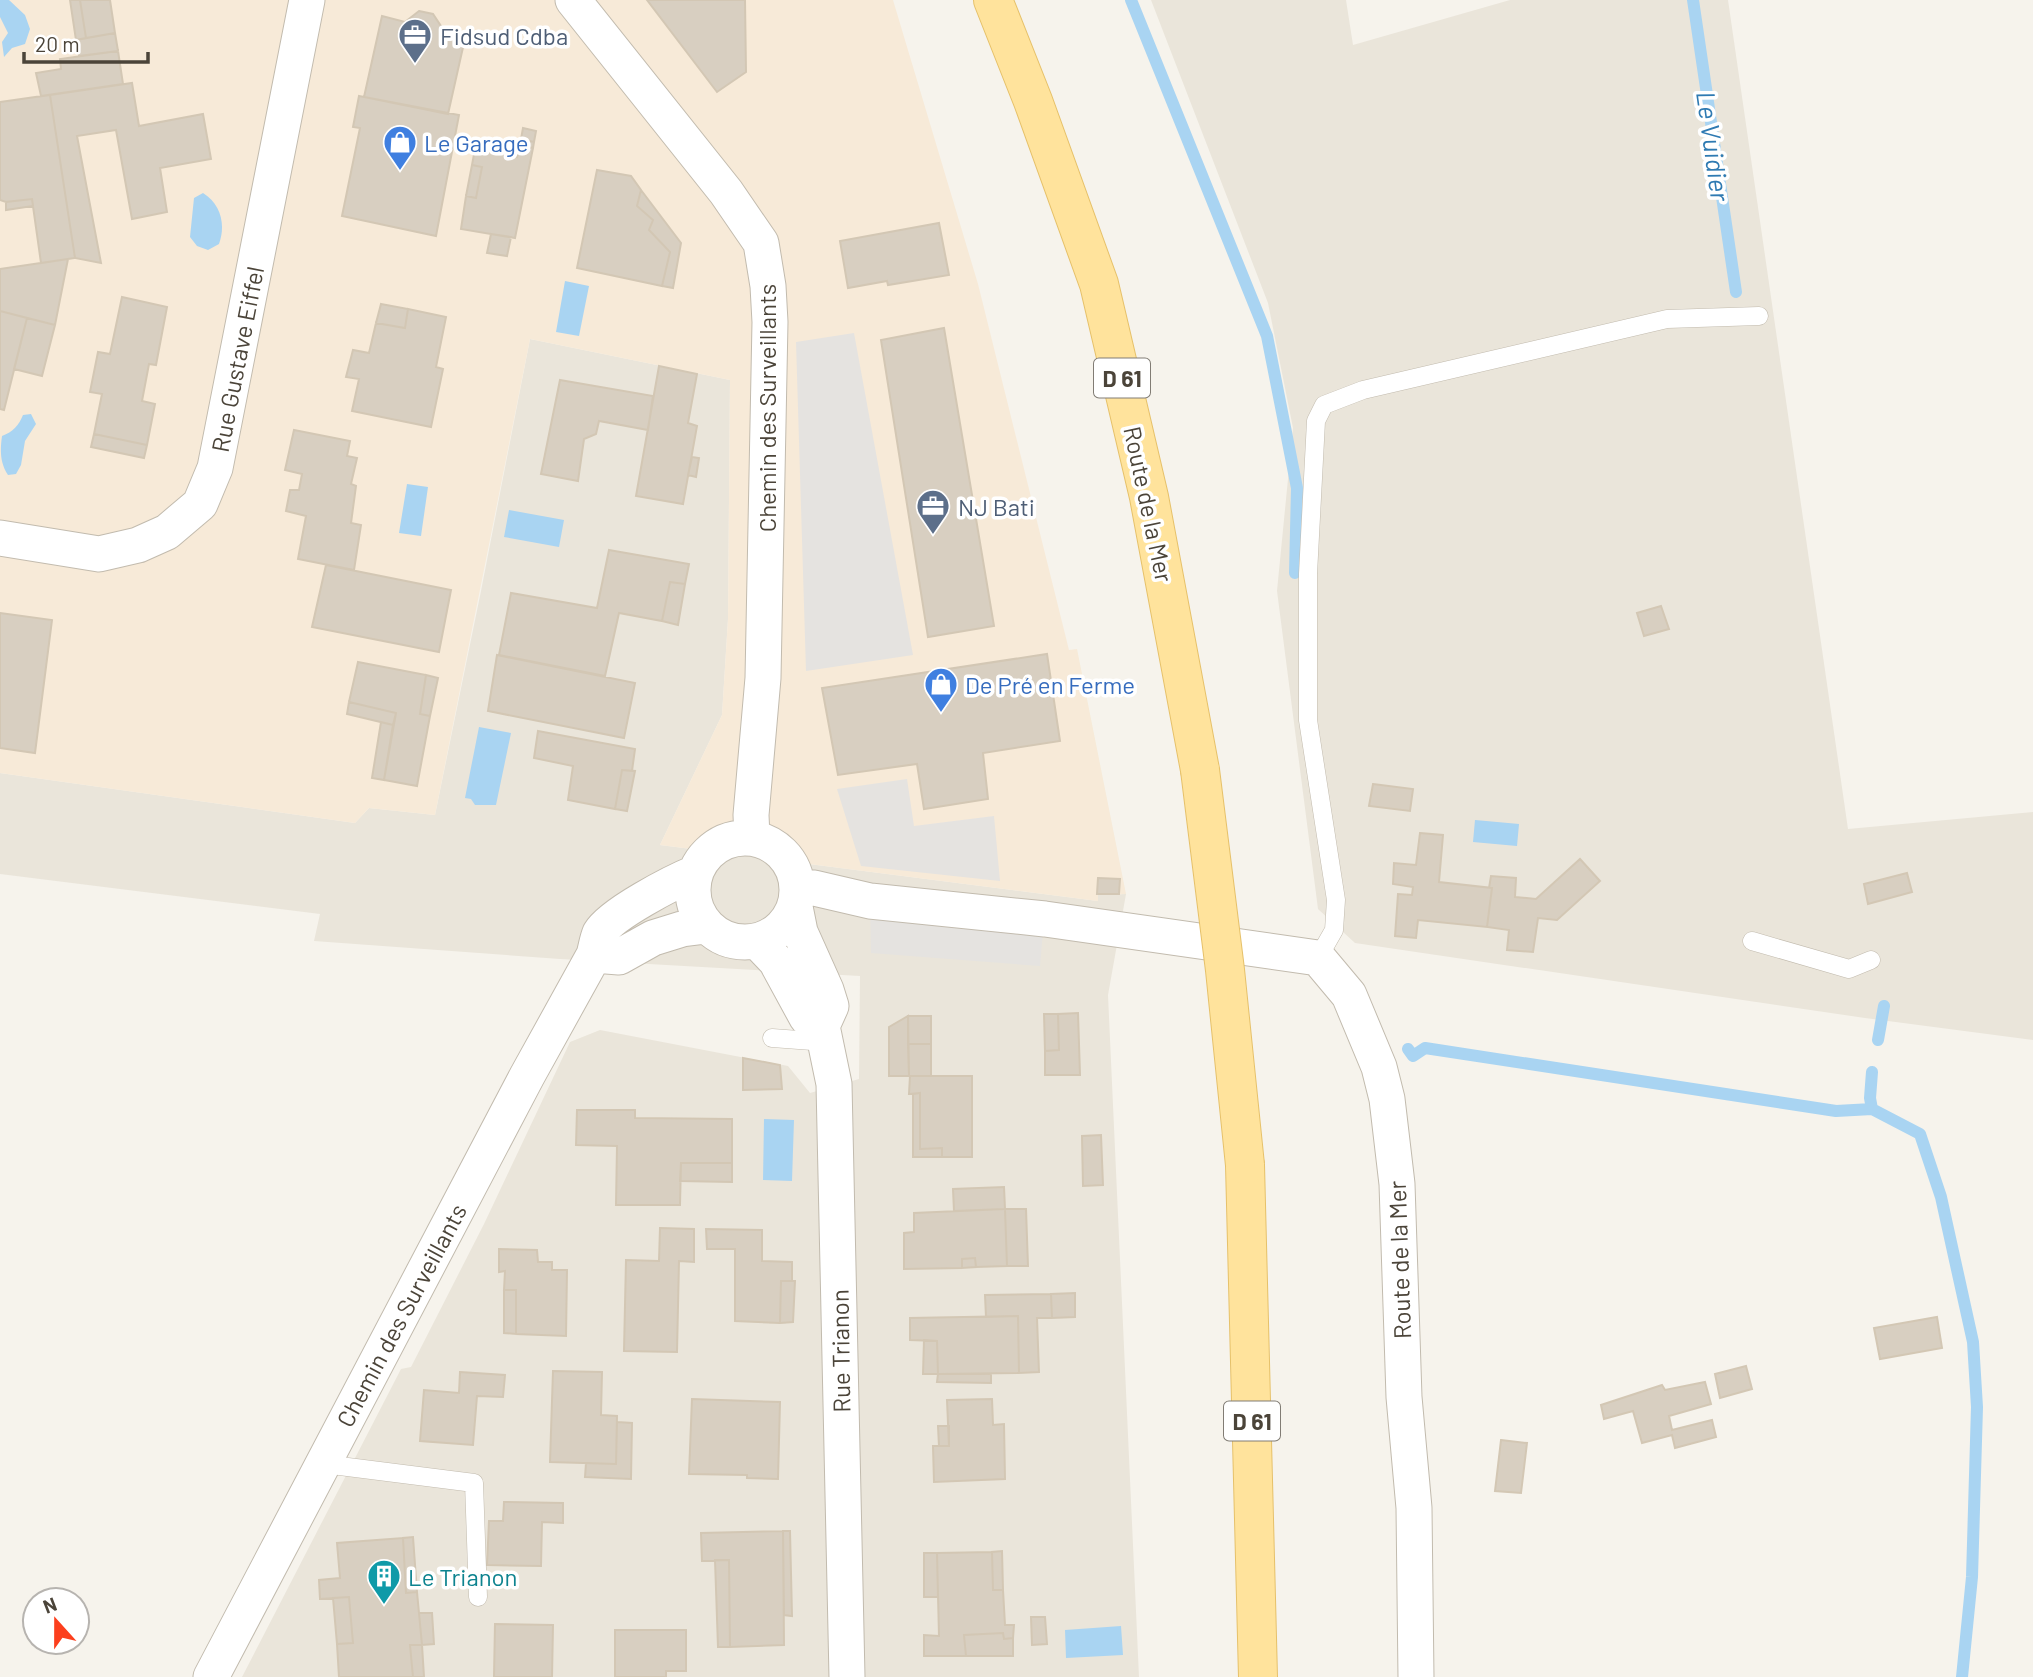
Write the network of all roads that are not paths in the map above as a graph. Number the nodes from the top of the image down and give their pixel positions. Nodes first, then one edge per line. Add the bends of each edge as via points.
1 (307, 0) edge
2 (573, 0) edge
3 (993, 0) edge
4 (1759, 316) dead end
5 (0, 538) edge
6 (752, 837) junction
7 (695, 873) junction
8 (797, 897) junction
9 (706, 926) junction
10 (757, 941) junction
11 (1752, 941) dead end
12 (594, 955) junction
13 (1318, 958) junction
14 (1871, 960) dead end
15 (824, 1034) junction
16 (772, 1038) dead end
17 (324, 1464) junction
18 (478, 1597) dead end
19 (211, 1677) edge
20 (847, 1677) edge
21 (1258, 1677) edge
22 (1416, 1677) edge

1 - 5 street, Rue Gustave Eiffel via 215,468 200,504 167,532 99,554
2 - 6 street, Chemin des Surveillants via 726,192 761,243 770,335 763,678
3 - 21 main road, Route de la Mer / D 61, bridge via 1099,284 1149,497 1200,771 1245,1165
4 - 13 lane via 1667,319 1363,390 1324,405 1316,421 1309,546 1308,720 1336,900 1334,930
6 - 7 street via 717,845 703,857
6 - 8 street via 769,842 784,854 794,869
7 - 9 street via 693,901
7 - 12 street, Chemin des Surveillants via 610,922 600,933
8 - 10 street via 787,922
8 - 13 street via 814,888 870,901 1060,921
8 - 15 street, Rue Trianon via 800,932 831,1006
9 - 10 street via 730,940
9 - 12 street via 653,938 619,957
10 - 15 street via 776,961 807,1018
11 - 14 lane via 1849,969
12 - 17 street, Chemin des Surveillants
13 - 22 street, Route de la Mer via 1349,995 1387,1099 1397,1184 1404,1397 1414,1508
15 - 16 lane
15 - 20 street, Rue Trianon via 834,1084
17 - 18 lane via 474,1483
17 - 19 street, Chemin des Surveillants

